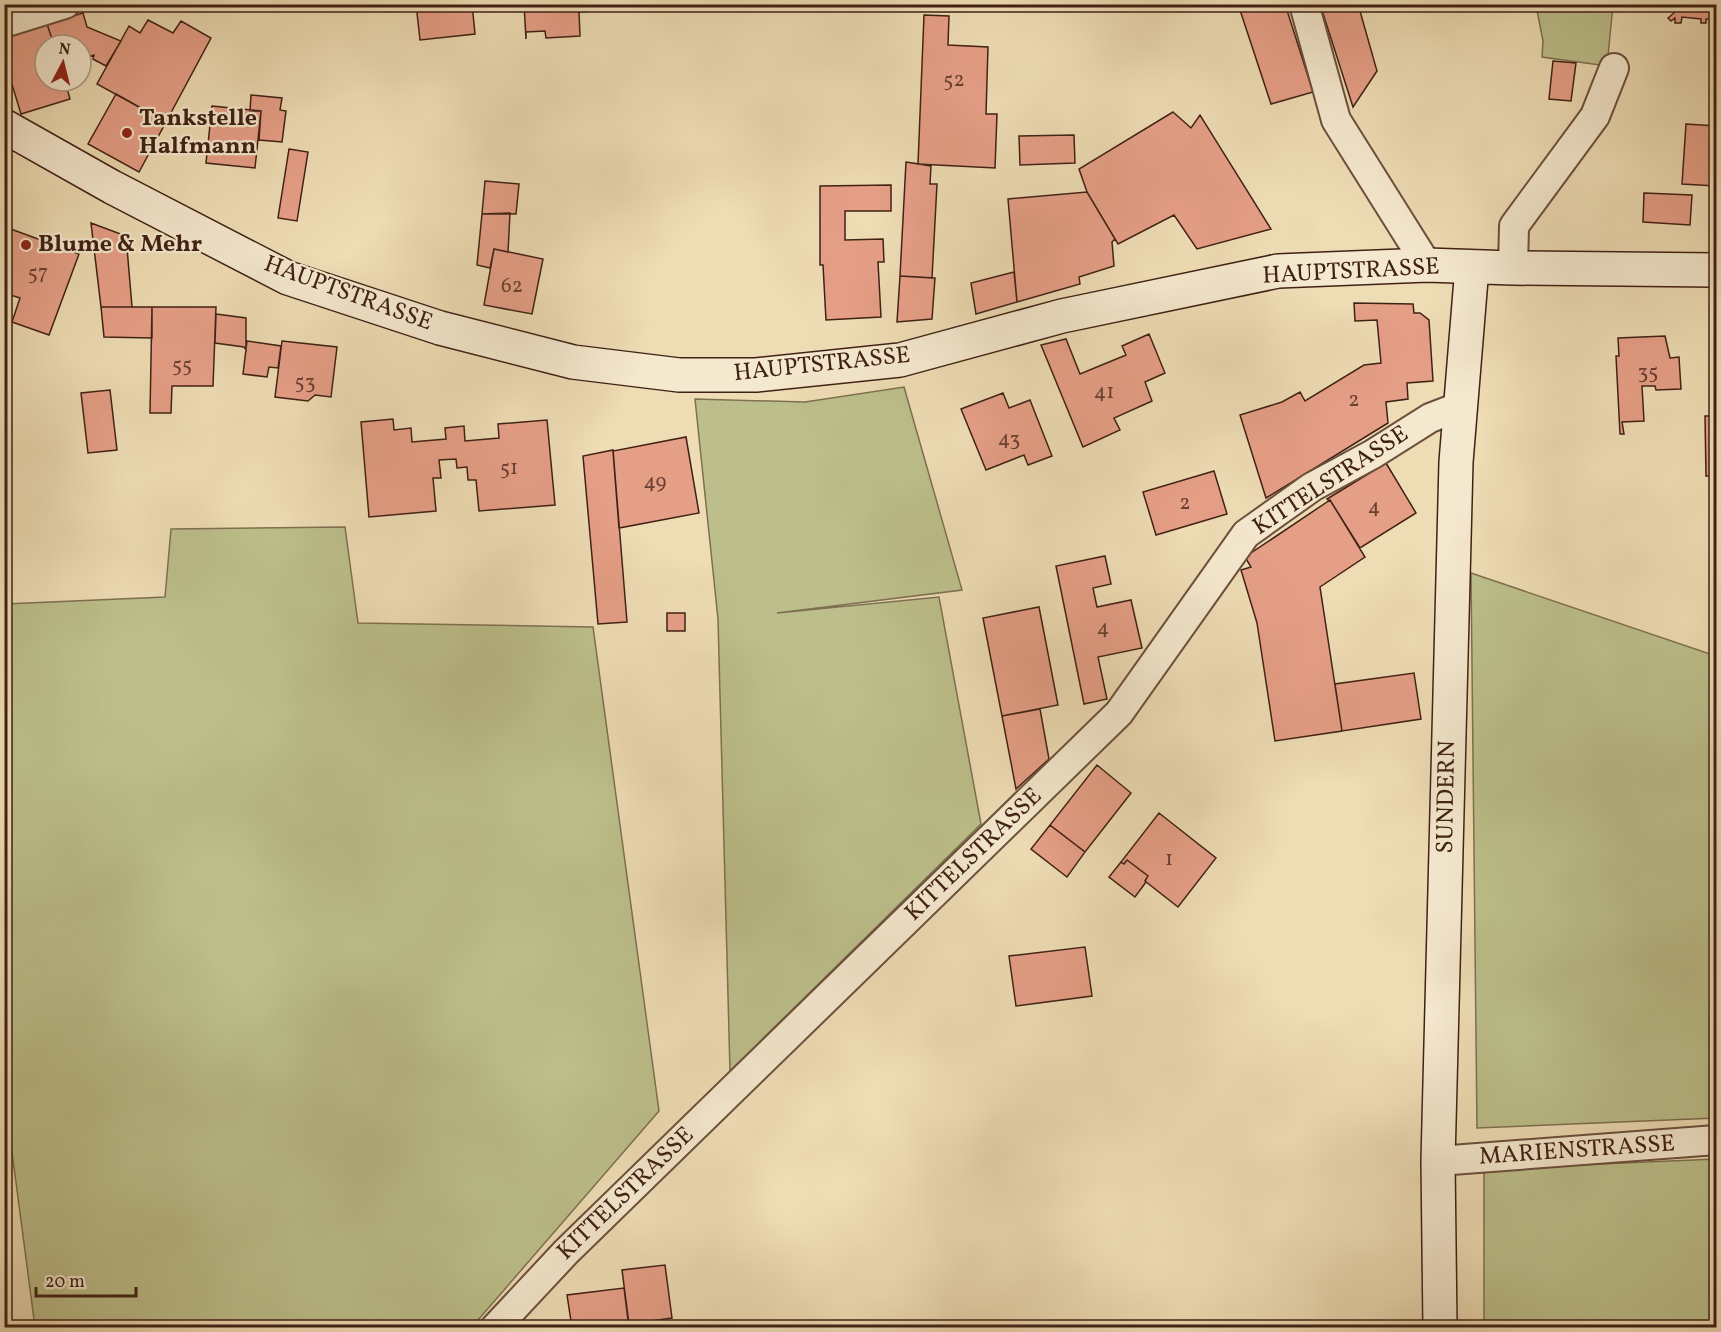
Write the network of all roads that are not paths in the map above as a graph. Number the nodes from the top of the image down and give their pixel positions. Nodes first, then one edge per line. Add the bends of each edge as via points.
1 (65, 4) edge
2 (1304, 4) edge
3 (4, 23) edge
4 (1614, 68) dead end
5 (4, 126) edge
6 (1427, 265) junction
7 (1472, 267) junction
8 (1513, 268) junction
9 (1716, 270) edge
10 (1461, 406) junction
11 (1716, 1140) edge
12 (1438, 1161) junction
13 (495, 1328) edge
14 (1440, 1328) edge

1 - 3 street
2 - 6 street via 1336,120
4 - 8 street via 1595,116 1515,226
5 - 6 main road, HAUPTSTRASSE via 288,278 440,328 573,362 679,375 756,375 900,360 1062,316 1278,271
6 - 7 main road, HAUPTSTRASSE
7 - 8 main road, HAUPTSTRASSE
7 - 10 main road, SUNDERN
8 - 9 main road, HAUPTSTRASSE
10 - 12 main road, SUNDERN
10 - 13 street, KITTELSTRASSE via 1430,418 1312,488 1246,534 1119,713 566,1252
11 - 12 street, MARIENSTRASSE
12 - 14 main road, SUNDERN

